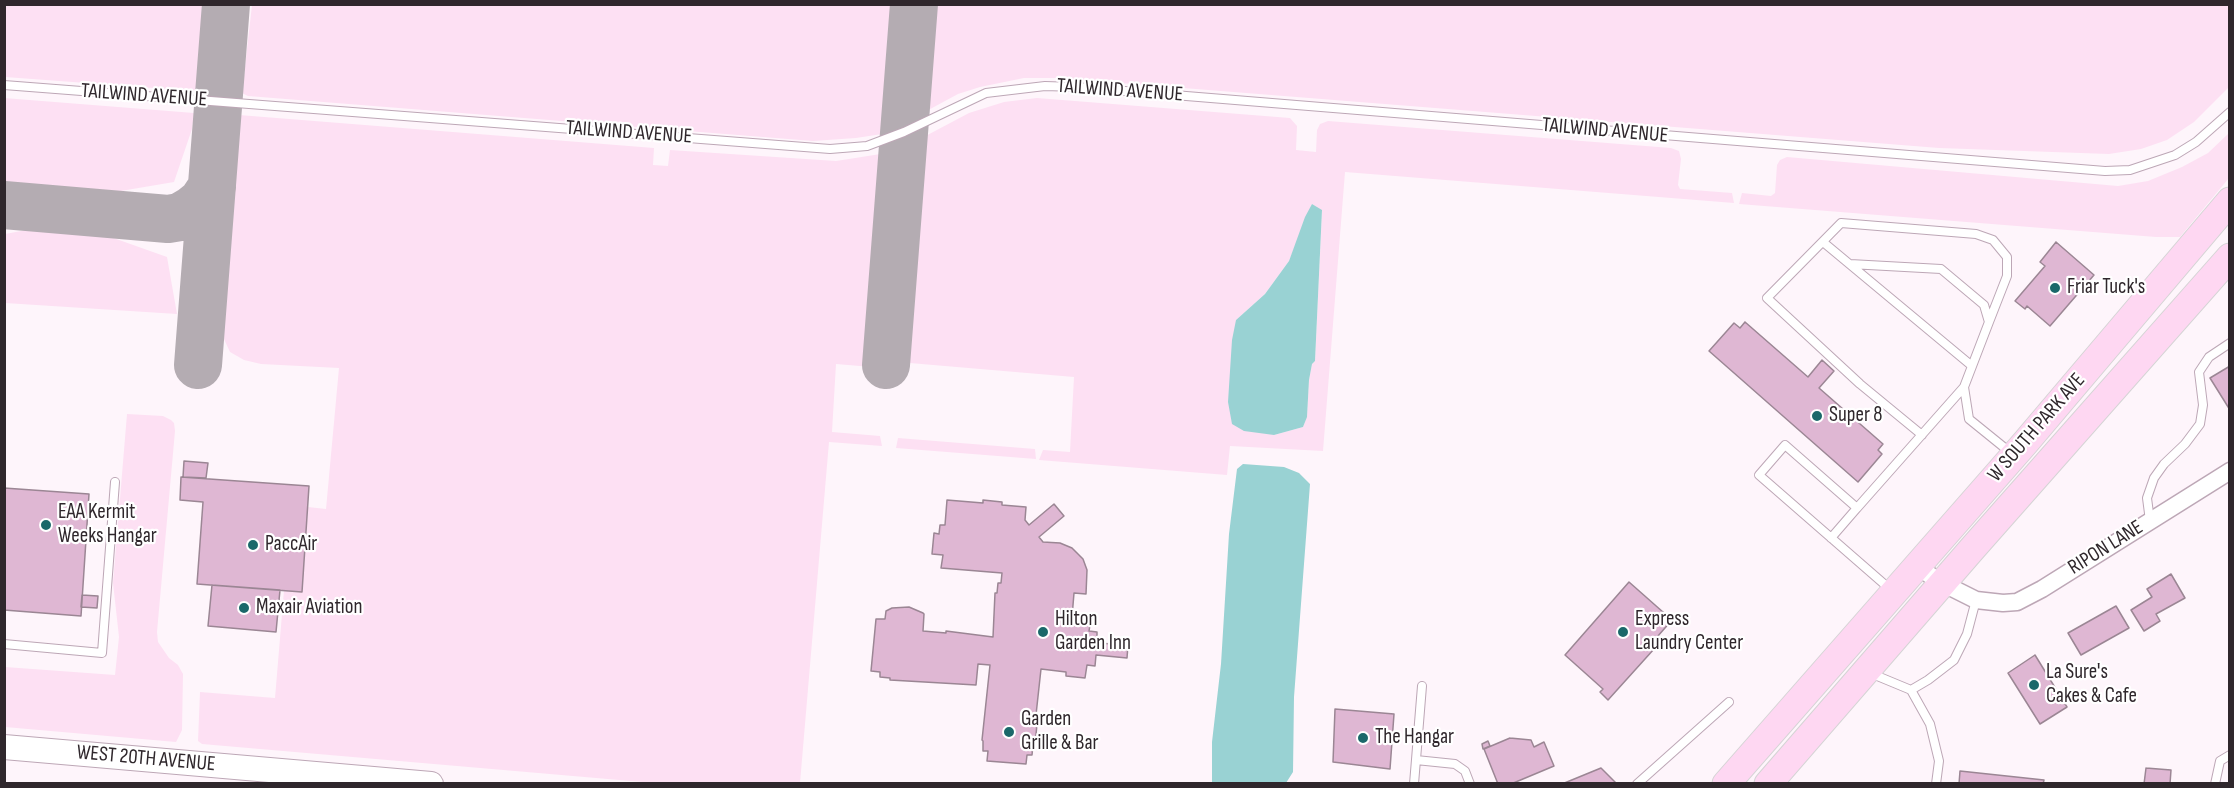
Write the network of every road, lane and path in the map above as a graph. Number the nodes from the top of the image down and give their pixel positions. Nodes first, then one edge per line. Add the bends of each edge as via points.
1 (4, 85) edge
2 (2229, 112) edge
3 (2229, 201) edge
4 (1823, 242) junction
5 (2229, 257) edge
6 (1850, 264) junction
7 (1989, 322) junction
8 (2229, 343) edge
9 (1972, 366) junction
10 (1964, 387) junction
11 (1922, 435) junction
12 (2014, 455) junction
13 (2229, 471) edge
14 (115, 482) dead end
15 (1857, 508) junction
16 (2150, 521) junction
17 (1831, 538) junction
18 (1916, 566) junction
19 (1942, 583) junction
20 (1893, 593) junction
21 (1976, 600) junction
22 (4, 644) edge
23 (1867, 671) junction
24 (1422, 686) dead end
25 (1911, 690) junction
26 (1729, 702) dead end
27 (4, 747) edge
28 (2229, 755) edge
29 (1416, 760) junction
30 (431, 783) edge
31 (1414, 783) edge
32 (1470, 783) edge
33 (1636, 783) edge
34 (1726, 783) edge
35 (1768, 783) edge
36 (1936, 783) edge
37 (2216, 783) edge

1 - 2 lane, TAILWIND AVENUE via 830,148 867,146 986,93 1045,86 1076,87 2105,171 2130,170 2175,155
3 - 12 main road, W SOUTH PARK AVE
4 - 6 lane
4 - 7 lane via 1841,224 1976,234 1993,240 2007,257 2007,276
4 - 11 lane via 1767,298
5 - 19 main road, W SOUTH PARK AVE
6 - 7 lane via 1941,269 1984,304
6 - 9 lane
7 - 9 lane
8 - 16 lane via 2209,357 2199,372 2203,405 2200,424 2154,478 2147,498
9 - 10 lane
10 - 11 lane
10 - 12 lane via 1969,419
11 - 15 lane
12 - 18 main road, W SOUTH PARK AVE
13 - 16 street, RIPON LANE
14 - 22 lane via 102,653
15 - 17 lane
15 - 17 lane via 1785,446 1759,475
16 - 21 street, RIPON LANE via 2017,602
17 - 20 lane
18 - 19 street
18 - 20 main road, W SOUTH PARK AVE
19 - 21 street
19 - 23 main road, W SOUTH PARK AVE
20 - 34 main road, W SOUTH PARK AVE
21 - 25 lane via 1967,634 1954,660
23 - 25 lane
23 - 35 main road, W SOUTH PARK AVE
24 - 29 lane
25 - 36 lane via 1930,724 1939,761
26 - 33 lane
27 - 30 main road, WEST 20TH AVENUE
28 - 37 lane via 2220,761
29 - 31 lane
29 - 32 lane via 1455,764 1465,771

